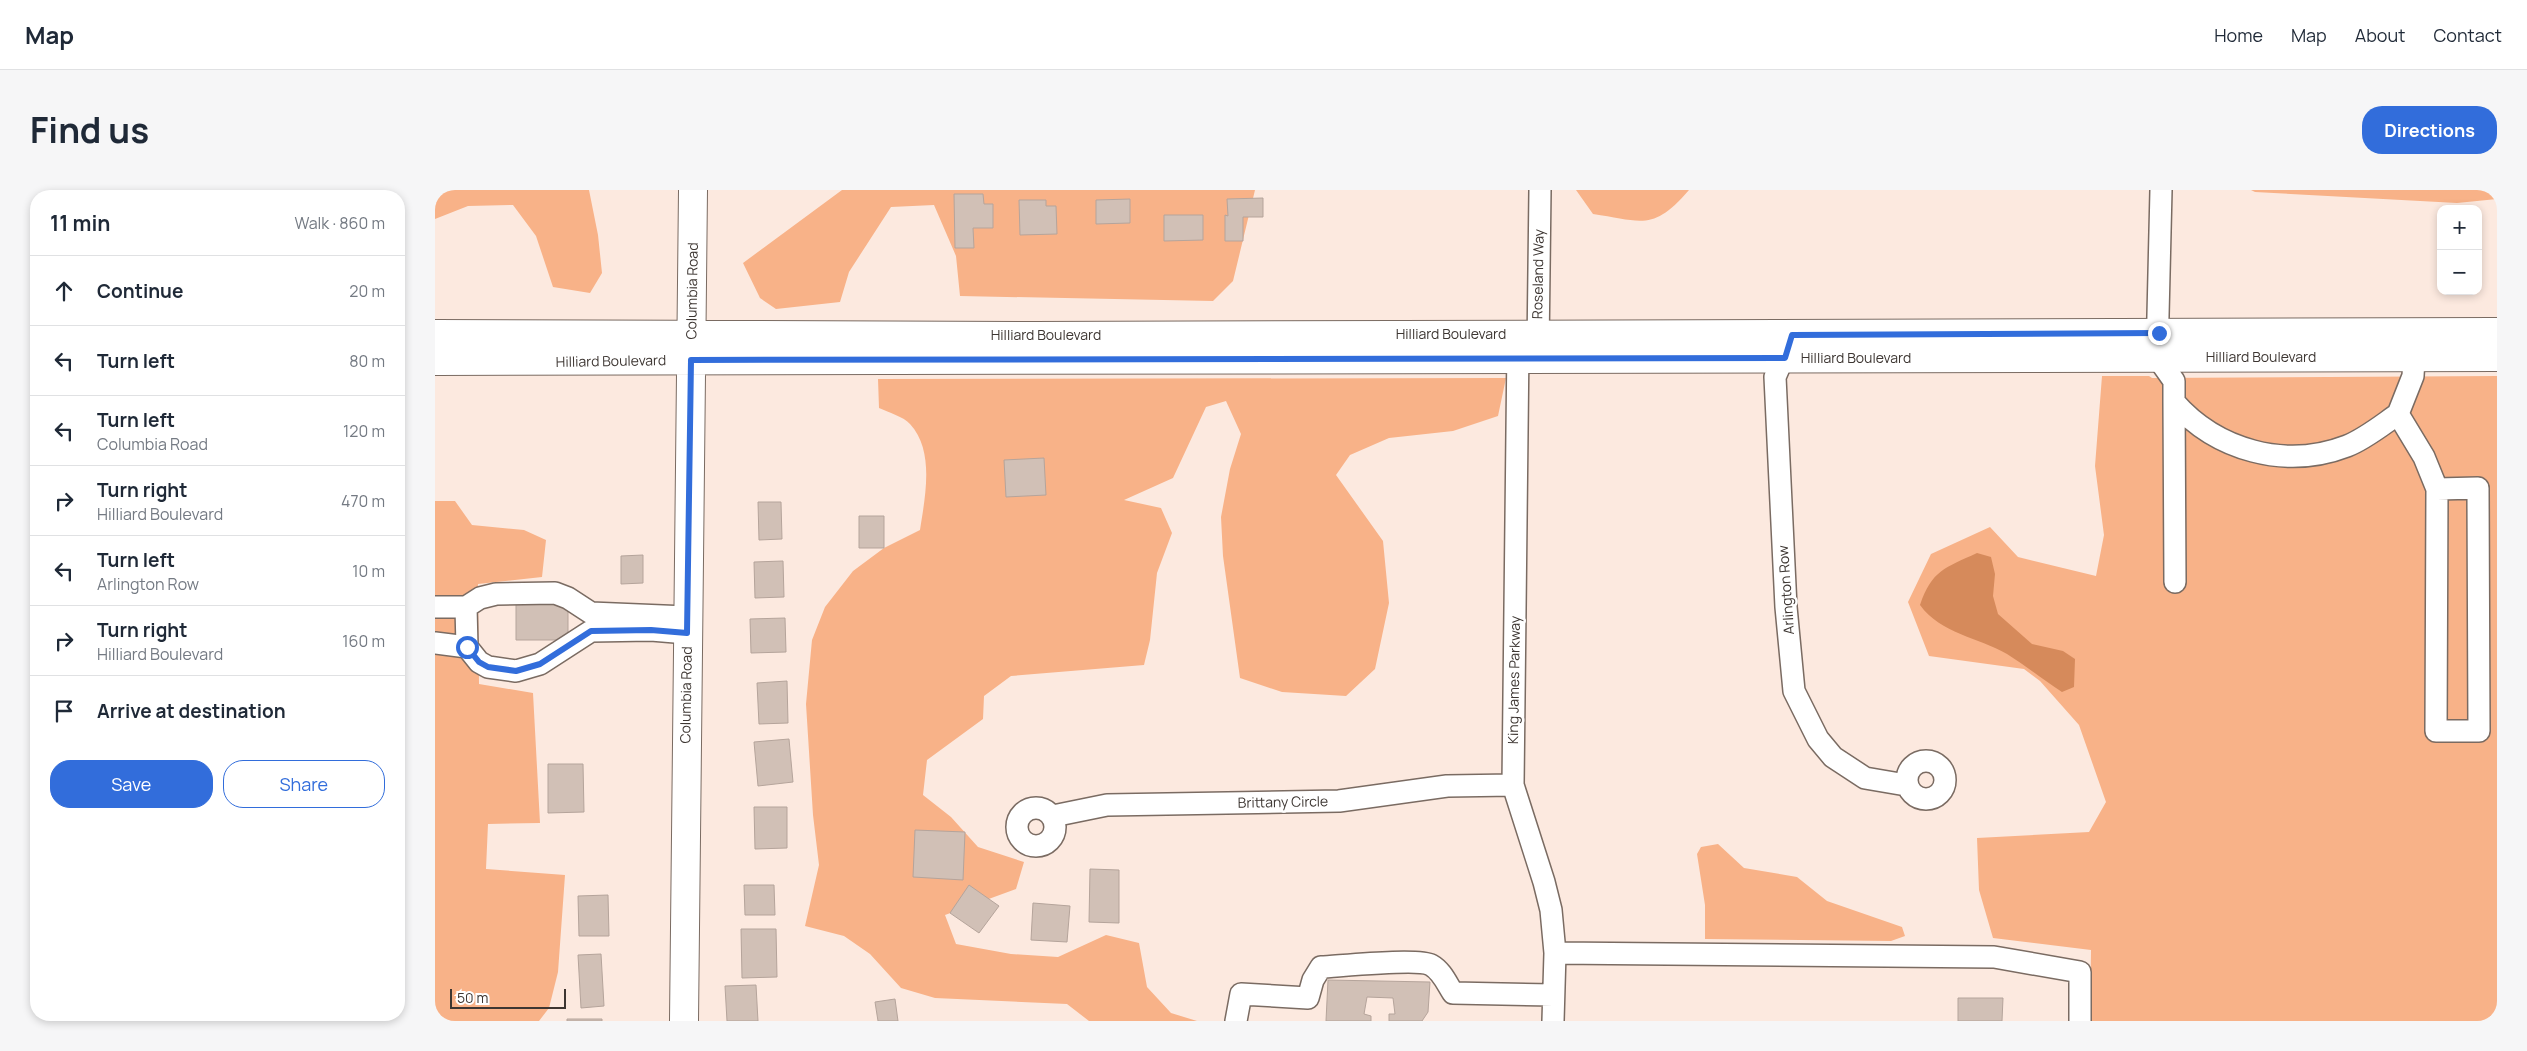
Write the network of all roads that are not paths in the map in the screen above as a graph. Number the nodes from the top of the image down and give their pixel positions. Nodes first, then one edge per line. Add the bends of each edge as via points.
1 (693, 190) edge
2 (1540, 190) edge
3 (2161, 190) edge
4 (2497, 332) edge
5 (435, 334) edge
6 (2415, 344) junction
7 (2158, 345) junction
8 (1528, 347) junction
9 (1788, 347) junction
10 (691, 348) junction
11 (2497, 357) edge
12 (435, 361) edge
13 (2174, 402) junction
14 (2398, 414) junction
15 (2437, 489) junction
16 (2175, 582) dead end
17 (435, 607) edge
18 (466, 607) junction
19 (591, 622) junction
20 (687, 625) junction
21 (435, 643) edge
22 (467, 647) junction
23 (1513, 785) junction
24 (1907, 785) dead end
25 (1053, 816) dead end
26 (1555, 953) junction
27 (1553, 996) junction
28 (684, 1021) edge
29 (1235, 1021) edge
30 (1553, 1021) edge
31 (2080, 1021) edge

1 - 10 main road, Columbia Road
2 - 8 street, Roseland Way
3 - 7 street
4 - 6 main road, Hilliard Boulevard
5 - 10 main road, Hilliard Boulevard
6 - 7 main road, Hilliard Boulevard
6 - 11 main road, Hilliard Boulevard
6 - 14 street via 2413,376
7 - 9 main road, Hilliard Boulevard
7 - 13 street via 2174,381
8 - 9 main road, Hilliard Boulevard
8 - 10 main road, Hilliard Boulevard
8 - 23 street, King James Parkway
9 - 24 street, Arlington Row via 1775,377 1786,607 1794,692 1818,739 1833,757 1865,778
10 - 12 main road, Hilliard Boulevard
10 - 20 main road, Columbia Road
13 - 14 street via 2210,434 2246,450 2269,454 2319,453 2347,446
13 - 16 street
14 - 15 street via 2424,457
15 - 15 street via 2436,731 2479,731 2478,488
17 - 18 street
18 - 19 street via 480,598 496,594 555,593 568,598
18 - 22 street
19 - 20 street via 651,630
19 - 22 street via 540,664 516,671 488,667 479,662
20 - 28 main road, Columbia Road
21 - 22 street
23 - 25 street, Brittany Circle via 1447,786 1339,801 1107,805
23 - 26 street, King James Parkway via 1544,882 1551,910
26 - 27 street, King James Parkway
26 - 31 street via 1995,956 2080,972
27 - 29 street via 1453,993 1438,970 1429,964 1321,967 1308,998 1241,994
27 - 30 street, King James Parkway

